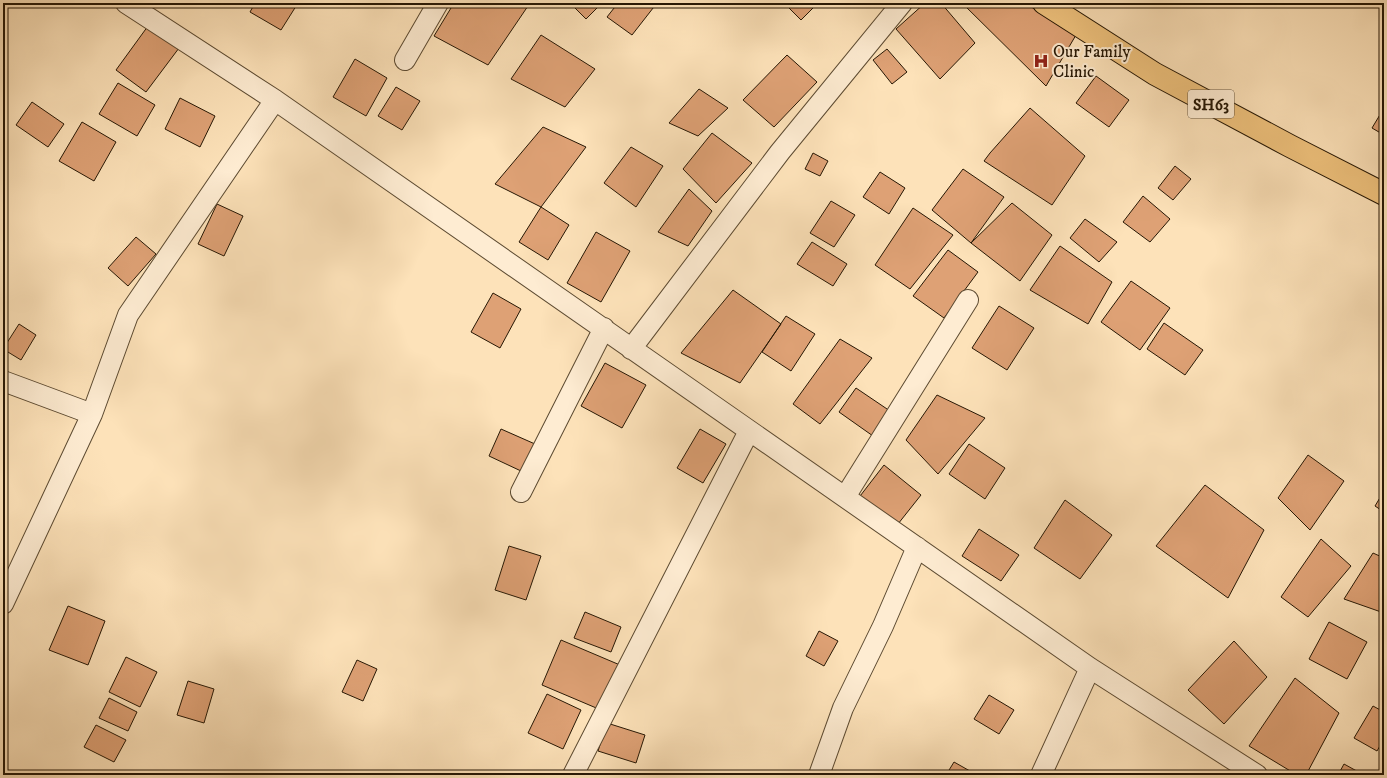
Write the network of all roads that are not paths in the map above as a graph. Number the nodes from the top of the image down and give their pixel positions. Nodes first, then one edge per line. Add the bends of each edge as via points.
1 (126, 3) edge
2 (438, 3) edge
3 (902, 3) edge
4 (1044, 3) edge
5 (405, 60) dead end
6 (275, 100) junction
7 (1384, 194) edge
8 (968, 300) dead end
9 (604, 328) junction
10 (631, 349) junction
11 (3, 380) edge
12 (92, 414) junction
13 (749, 431) junction
14 (521, 492) dead end
15 (845, 497) junction
16 (917, 547) junction
17 (3, 604) edge
18 (1090, 668) junction
19 (573, 775) edge
20 (819, 775) edge
21 (1041, 775) edge
22 (1257, 775) edge

1 - 6 street
2 - 5 street
3 - 10 street via 780,152
4 - 7 main road, SH63 via 1155,74
6 - 9 street
6 - 12 street via 128,315
8 - 15 street
9 - 10 street
9 - 14 street
10 - 13 street
11 - 12 street
12 - 17 street
13 - 15 street
13 - 19 street
15 - 16 street
16 - 18 street
16 - 20 street via 883,626 843,708
18 - 21 street
18 - 22 street

